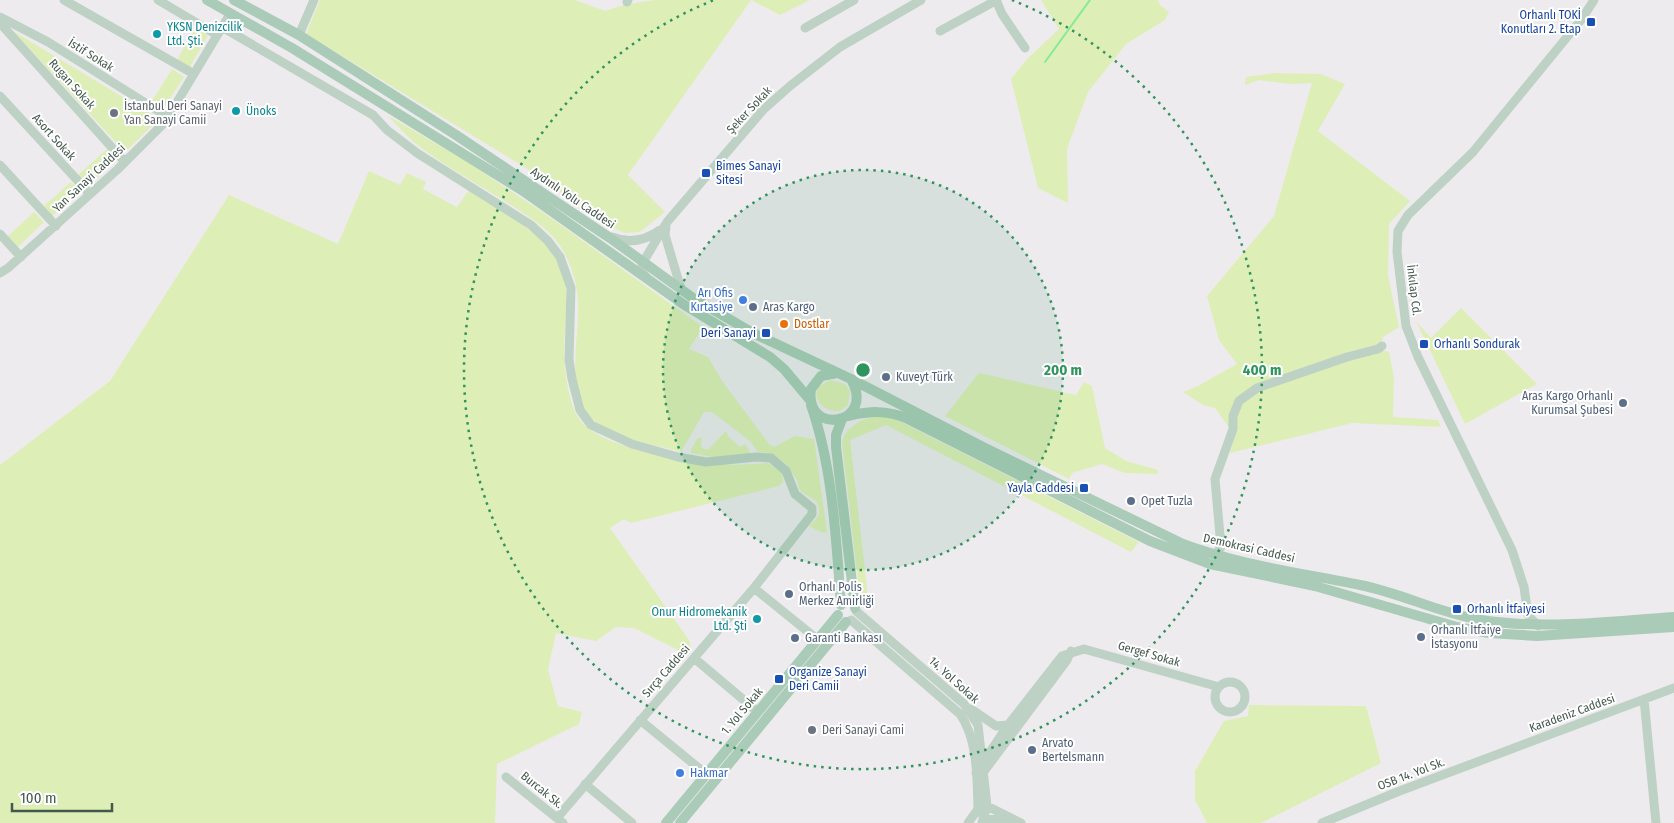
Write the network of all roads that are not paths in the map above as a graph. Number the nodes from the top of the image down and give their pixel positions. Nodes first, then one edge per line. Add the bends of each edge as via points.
1 (64, 0) edge
2 (158, 0) edge
3 (206, 0) edge
4 (234, 0) edge
5 (314, 0) edge
6 (854, 0) edge
7 (921, 0) edge
8 (997, 0) edge
9 (1594, 0) edge
10 (230, 14) junction
11 (0, 17) edge
12 (0, 23) edge
13 (805, 28) dead end
14 (219, 31) junction
15 (940, 31) dead end
16 (299, 35) junction
17 (292, 48) junction
18 (1026, 48) dead end
19 (194, 74) junction
20 (0, 96) edge
21 (168, 117) junction
22 (125, 162) junction
23 (0, 165) edge
24 (90, 194) junction
25 (668, 222) junction
26 (56, 226) junction
27 (0, 234) edge
28 (605, 234) junction
29 (670, 251) junction
30 (21, 257) junction
31 (646, 257) junction
32 (0, 273) edge
33 (647, 279) junction
34 (681, 289) junction
35 (1382, 346) dead end
36 (837, 373) junction
37 (851, 379) junction
38 (811, 403) junction
39 (845, 417) junction
40 (847, 538) junction
41 (836, 539) junction
42 (1215, 555) junction
43 (754, 588) junction
44 (1407, 597) junction
45 (1527, 607) junction
46 (1414, 613) junction
47 (848, 614) junction
48 (1674, 617) edge
49 (1512, 623) junction
50 (1538, 626) junction
51 (1674, 627) edge
52 (1510, 635) junction
53 (817, 639) junction
54 (1071, 651) junction
55 (694, 658) junction
56 (1219, 687) dead end
57 (1674, 688) edge
58 (1644, 699) junction
59 (964, 704) junction
60 (758, 712) junction
61 (640, 720) junction
62 (1008, 725) junction
63 (1509, 750) joint
64 (983, 762) junction
65 (980, 773) junction
66 (706, 774) junction
67 (506, 777) dead end
68 (585, 784) junction
69 (983, 808) junction
70 (560, 821) edge
71 (984, 821) edge
72 (632, 823) edge
73 (666, 823) edge
74 (680, 823) edge
75 (968, 823) edge
76 (1016, 823) edge
77 (1020, 823) edge
78 (1322, 823) edge
79 (1656, 823) edge

1 - 19 street
2 - 14 street
3 - 10 main road, Aydınlı Yolu Caddesi
4 - 16 main road, Aydınlı Yolu Caddesi
5 - 16 street
6 - 13 street
7 - 25 street, Şeker Sokak via 840,47 790,86 763,110
8 - 15 street
8 - 18 street via 1002,14
9 - 45 street, İnkılap Cd. via 1473,152 1408,215 1398,230 1396,252 1406,326 1512,550
10 - 14 street, Yan Sanayi Caddesi
10 - 17 main road, Aydınlı Yolu Caddesi
11 - 21 street, İstif Sokak via 48,42
12 - 22 street, Rugan Sokak
14 - 19 street, Yan Sanayi Caddesi
14 - 43 street, Sırça Caddesi via 373,115 417,153 531,225 548,241 560,257 571,288 569,360 580,410 591,425 632,444 678,457 706,462 771,458 786,471 795,494 812,508 812,514
16 - 17 main road
16 - 28 main road, Aydınlı Yolu Caddesi
17 - 33 main road, Aydınlı Yolu Caddesi via 523,191
19 - 21 street, Yan Sanayi Caddesi
20 - 24 street, Asort Sokak
21 - 22 street, Yan Sanayi Caddesi
22 - 24 street, Yan Sanayi Caddesi
23 - 26 street
24 - 26 street, Yan Sanayi Caddesi
25 - 28 street via 652,236 638,241
25 - 29 street via 665,235
25 - 31 street, Şeker Sokak
26 - 30 street, Yan Sanayi Caddesi
27 - 30 street
28 - 31 main road, Aydınlı Yolu Caddesi
29 - 31 street via 660,245
29 - 34 street
30 - 32 street, Yan Sanayi Caddesi
31 - 33 street via 642,272
31 - 34 main road, Aydınlı Yolu Caddesi
33 - 38 main road, Aydınlı Yolu Caddesi via 770,357
34 - 36 main road, Aydınlı Yolu Caddesi via 753,333
35 - 42 street via 1258,388 1239,401 1215,479 1221,547
36 - 37 main road
36 - 38 main road via 829,373 815,382 811,389
37 - 39 main road via 857,402
37 - 42 main road, Demokrasi Caddesi via 1150,529
38 - 39 main road via 827,420
38 - 41 main road via 820,431
39 - 40 main road via 836,435
39 - 46 main road, Demokrasi Caddesi via 880,411 899,415 1150,541 1210,564 1315,586
40 - 41 main road
40 - 47 main road
41 - 47 main road
42 - 44 main road, Demokrasi Caddesi
43 - 53 street
43 - 55 street, Sırça Caddesi
44 - 46 main road
44 - 49 main road, Demokrasi Caddesi via 1480,620
45 - 49 street via 1525,618
45 - 50 street, İnkılap Cd. via 1530,619
46 - 52 main road, Demokrasi Caddesi via 1466,629
47 - 53 main road, 1. Yol Sokak
47 - 59 street, 14. Yol Sokak
47 - 65 street, 14. Yol Sokak via 960,714 969,729
47 - 74 main road, 1. Yol Sokak
48 - 50 main road, Demokrasi Caddesi
49 - 50 main road, Demokrasi Caddesi
50 - 52 main road via 1524,627
51 - 52 main road, Demokrasi Caddesi
53 - 60 main road, 1. Yol Sokak
54 - 56 street, Gergef Sokak via 1084,649
54 - 62 street via 1062,656
54 - 65 street
55 - 60 street
55 - 61 street, Sırça Caddesi
57 - 58 street, Karadeniz Caddesi
58 - 63 street, Karadeniz Caddesi
58 - 79 street
59 - 62 street via 991,723
59 - 64 street, 14. Yol Sokak via 978,725
60 - 66 main road, 1. Yol Sokak
61 - 66 street
61 - 68 street, Sırça Caddesi
62 - 64 street
63 - 78 street, OSB 14. Yol Sk.
64 - 65 street
65 - 69 street, 14. Yol Sokak
66 - 73 main road, 1. Yol Sokak
67 - 70 street, Burcak Sk.
68 - 70 street, Sırça Caddesi
68 - 72 street
69 - 71 street, 14. Yol Sokak
69 - 75 street
69 - 77 street
71 - 76 street

